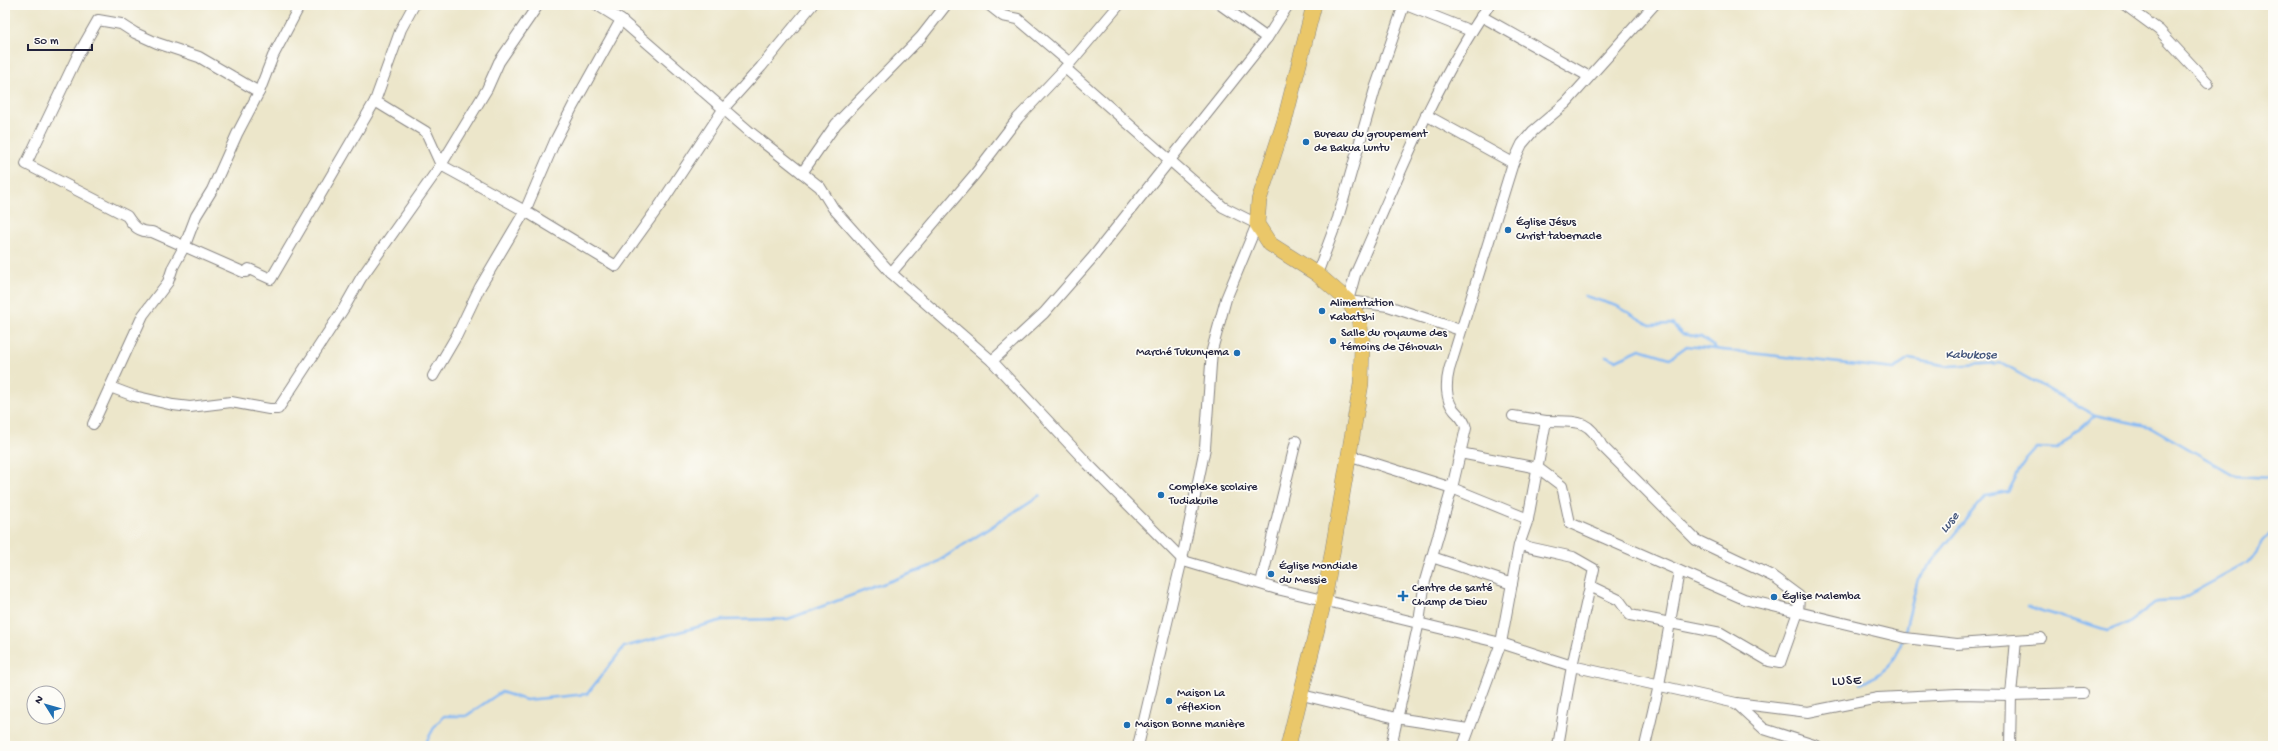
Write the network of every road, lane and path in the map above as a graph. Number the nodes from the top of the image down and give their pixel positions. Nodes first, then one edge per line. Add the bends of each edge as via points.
1 (300, 5) edge
2 (414, 5) edge
3 (538, 5) edge
4 (597, 5) edge
5 (812, 5) edge
6 (946, 5) edge
7 (989, 5) edge
8 (1119, 5) edge
9 (1221, 5) edge
10 (1288, 5) edge
11 (1314, 5) edge
12 (1405, 5) edge
13 (1488, 5) edge
14 (2125, 5) edge
15 (1647, 7) edge
16 (1481, 16) junction
17 (620, 20) junction
18 (1471, 31) junction
19 (1267, 38) junction
20 (1067, 66) junction
21 (1588, 76) junction
22 (2208, 83) dead end
23 (259, 92) junction
24 (376, 101) junction
25 (724, 108) junction
26 (1426, 115) junction
27 (1170, 159) junction
28 (1513, 163) junction
29 (441, 164) junction
30 (802, 173) junction
31 (525, 211) junction
32 (1257, 224) junction
33 (185, 245) junction
34 (891, 273) junction
35 (1317, 274) junction
36 (1348, 301) junction
37 (1460, 330) junction
38 (992, 361) junction
39 (433, 376) dead end
40 (110, 387) junction
41 (1513, 416) dead end
42 (1546, 422) junction
43 (93, 424) dead end
44 (1296, 441) dead end
45 (1460, 453) junction
46 (1348, 455) junction
47 (1538, 468) junction
48 (1452, 488) junction
49 (1528, 520) junction
50 (1519, 545) junction
51 (1432, 557) junction
52 (1182, 559) junction
53 (1679, 571) junction
54 (1261, 583) junction
55 (1512, 584) junction
56 (1590, 586) junction
57 (1324, 601) junction
58 (1798, 612) junction
59 (1419, 622) junction
60 (1671, 623) junction
61 (2041, 638) dead end
62 (2016, 640) junction
63 (1501, 642) junction
64 (1572, 666) junction
65 (1659, 685) junction
66 (2083, 693) dead end
67 (1302, 695) junction
68 (2011, 695) junction
69 (1736, 703) junction
70 (1396, 718) junction
71 (1468, 729) junction
72 (1138, 746) edge
73 (1288, 746) edge
74 (1391, 746) edge
75 (1462, 746) edge
76 (1558, 746) edge
77 (1645, 746) edge
78 (1817, 746) edge
79 (2010, 746) edge

1 - 23 street
2 - 24 street via 401,29
3 - 29 street via 499,62 487,89
4 - 17 street
5 - 25 street
6 - 30 street via 921,37 836,124
7 - 20 street via 1003,16 1018,19
8 - 20 street
9 - 19 street
10 - 19 street
11 - 32 highway via 1284,123 1259,200
12 - 18 street
12 - 35 street via 1375,89 1338,218
13 - 16 street
14 - 22 street via 2159,30
15 - 21 street via 1631,32
16 - 18 street
16 - 21 street
17 - 25 street
17 - 31 street via 572,106
18 - 26 street
19 - 27 street
20 - 27 street
20 - 34 street via 1018,118 975,174
21 - 28 street via 1566,103 1533,131 1522,144
23 - 33 street via 212,190 196,216
23 - 33 street via 199,57 157,43 121,24 101,19 94,24 78,55 26,164 127,216 134,227 143,232 152,232
24 - 29 street via 426,132
24 - 33 street via 271,279 249,269 243,272
25 - 30 street
25 - 31 street via 616,266
26 - 28 street
26 - 36 street via 1355,276
27 - 32 street via 1224,207
27 - 38 street via 1094,257 1044,313
28 - 37 street
29 - 31 street
29 - 40 street via 362,278 278,409 231,402 190,407 173,405 134,396
30 - 34 street via 820,187 833,208
31 - 39 street via 480,287 457,335
32 - 35 highway via 1270,244
32 - 52 street via 1226,299 1212,350 1205,448
33 - 40 street via 165,288 143,315
34 - 38 street
35 - 36 highway
36 - 37 street via 1388,306
36 - 46 highway via 1359,318 1362,343 1361,384
37 - 45 street via 1447,380 1448,397 1453,409 1464,419 1466,428
38 - 52 street via 1088,464
40 - 43 street
41 - 42 street
42 - 47 street
42 - 58 street via 1580,422 1595,432 1602,446 1696,540 1772,576 1799,596
44 - 54 street
45 - 47 street
45 - 48 street
46 - 48 street
46 - 57 highway
47 - 49 street
47 - 53 street via 1562,486 1570,523
48 - 49 street
48 - 51 street
49 - 50 street
50 - 55 street
50 - 56 street via 1573,557 1594,568
51 - 55 street
51 - 59 street via 1425,581
52 - 54 street
52 - 72 street
53 - 58 street via 1744,599
53 - 60 street
54 - 57 street
55 - 63 street
56 - 60 street via 1619,600 1630,615
56 - 64 street
57 - 59 street
57 - 67 highway
58 - 60 street via 1780,663 1770,661 1721,633
58 - 62 street via 1905,638 1957,644
59 - 63 street
59 - 70 street
60 - 65 street
61 - 62 street
62 - 68 street
63 - 64 street
63 - 71 street
64 - 65 street
64 - 76 street
65 - 69 street
65 - 77 street
66 - 68 street
67 - 70 street
67 - 73 highway
68 - 69 street via 1958,694 1878,698 1808,712
68 - 79 street
69 - 78 street via 1764,729
70 - 71 street
70 - 74 street
71 - 75 street

